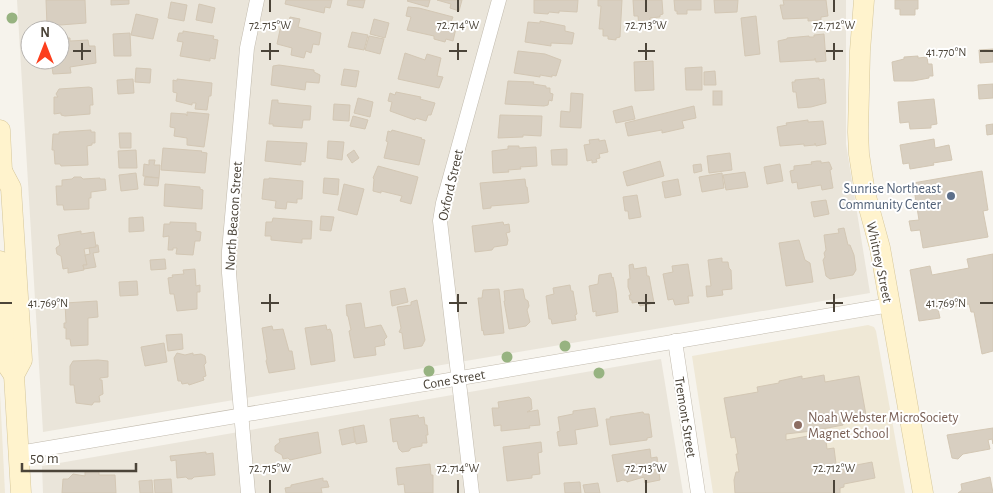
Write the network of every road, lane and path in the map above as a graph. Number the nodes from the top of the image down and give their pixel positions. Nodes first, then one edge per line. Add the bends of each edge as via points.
1 (257, 0) edge
2 (499, 0) edge
3 (864, 0) edge
4 (0, 130) edge
5 (1, 174) edge
6 (0, 261) edge
7 (890, 305) junction
8 (675, 342) junction
9 (14, 375) junction
10 (458, 378) junction
11 (241, 417) junction
12 (19, 453) junction
13 (21, 493) edge
14 (248, 493) edge
15 (472, 493) edge
16 (698, 493) edge
17 (923, 493) edge

1 - 11 street, North Beacon Street via 247,48 229,252
2 - 10 street, Oxford Street via 440,221
3 - 7 main road, Whitney Street via 858,132 865,193 880,248
4 - 5 main road
5 - 9 main road via 11,188 22,360
6 - 9 main road via 5,362
7 - 8 street, Cone Street
7 - 17 main road, Whitney Street
8 - 10 street, Cone Street
8 - 16 street, Tremont Street
9 - 12 main road
10 - 11 street, Cone Street
10 - 15 street, Oxford Street
11 - 12 street, Cone Street
11 - 14 street, North Beacon Street
12 - 13 main road

